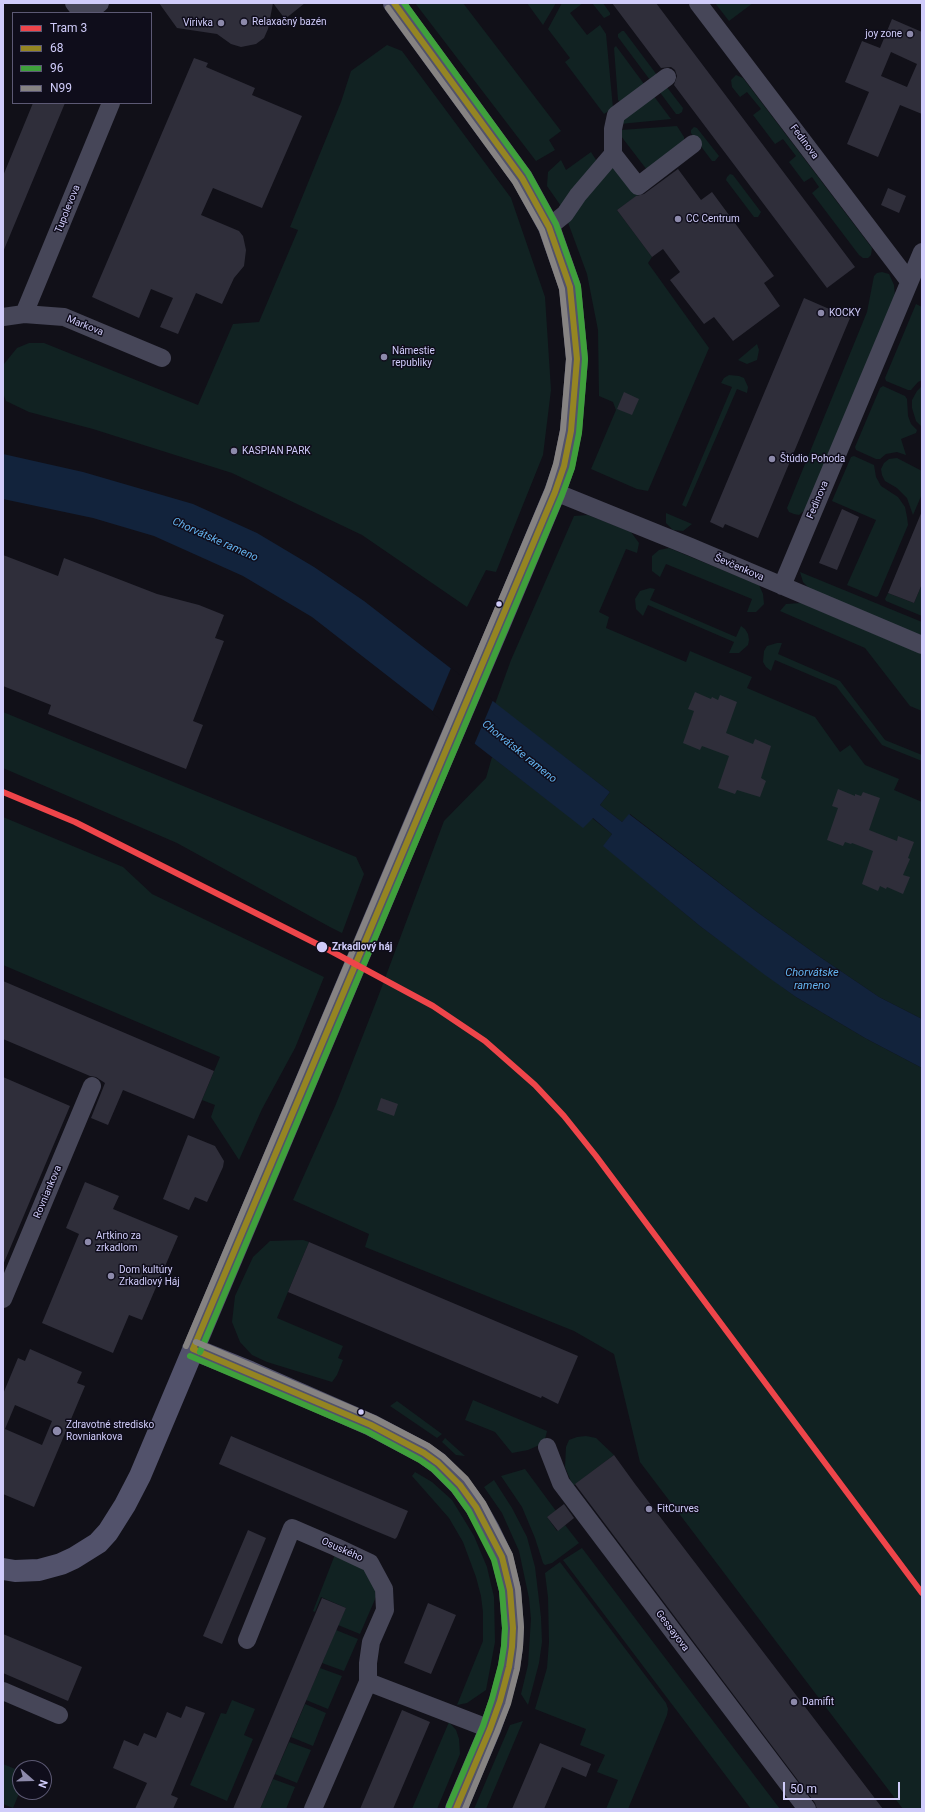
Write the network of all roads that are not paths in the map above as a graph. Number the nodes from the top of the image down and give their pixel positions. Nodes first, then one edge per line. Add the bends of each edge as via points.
1 (74, 3) edge
2 (100, 3) edge
3 (394, 3) edge
4 (698, 3) edge
5 (81, 12) edge
6 (88, 12) edge
7 (667, 77) dead end
8 (112, 104) edge
9 (693, 144) dead end
10 (613, 154) junction
11 (549, 227) junction
12 (922, 252) edge
13 (910, 281) junction
14 (24, 314) junction
15 (3, 318) edge
16 (162, 358) dead end
17 (555, 492) junction
18 (782, 586) junction
19 (922, 645) edge
20 (92, 1086) dead end
21 (3, 1298) edge
22 (193, 1350) junction
23 (547, 1447) dead end
24 (3, 1569) edge
25 (247, 1640) dead end
26 (368, 1682) junction
27 (3, 1691) edge
28 (59, 1715) dead end
29 (490, 1729) junction
30 (313, 1809) edge
31 (456, 1809) edge
32 (807, 1809) edge

1 - 5 street
2 - 6 street
3 - 11 street via 522,178
4 - 13 street, Fedinova
7 - 10 street via 616,115
8 - 14 street, Tupolevova
9 - 10 street via 638,186
10 - 11 street via 565,214
11 - 17 street via 570,287 577,359 571,431 564,466
12 - 13 street, Fedinova
13 - 18 street, Fedinova
14 - 15 street, Markova
14 - 16 street, Markova via 64,318
17 - 18 street, Ševčenkova
17 - 22 street
18 - 19 street, Ševčenkova
20 - 21 street, Rovniankova
22 - 24 street via 140,1476 108,1532 86,1551 61,1564 39,1570
22 - 29 street via 250,1372 409,1444 438,1464 469,1496 502,1557 512,1609 509,1667
23 - 32 street, Gessayova via 561,1483
25 - 26 street, Osuského via 292,1528 370,1563 384,1589 385,1610 371,1642
26 - 29 street
26 - 30 street, Osuského
27 - 28 street
29 - 31 street

